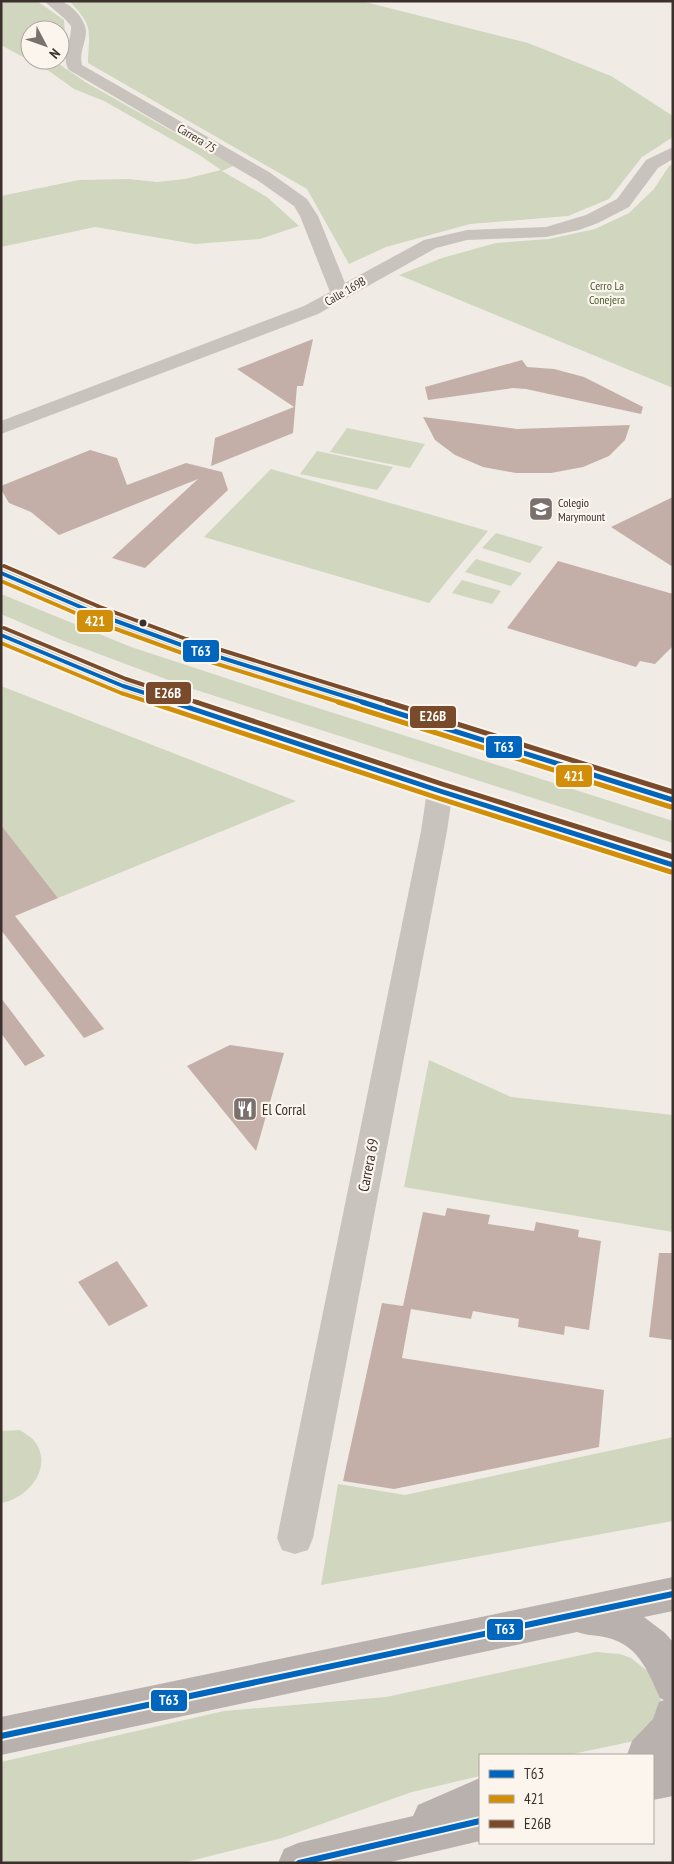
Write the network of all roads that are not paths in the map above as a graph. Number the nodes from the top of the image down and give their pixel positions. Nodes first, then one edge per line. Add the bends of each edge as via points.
1 (51, 1) edge
2 (672, 153) edge
3 (340, 294) junction
4 (3, 424) edge
5 (1, 573) edge
6 (1, 636) edge
7 (440, 791) junction
8 (673, 800) edge
9 (673, 865) edge
10 (295, 1538) dead end
11 (673, 1594) edge
12 (558, 1617) junction
13 (673, 1685) edge
14 (673, 1715) edge
15 (1, 1736) edge
16 (647, 1754) edge
17 (673, 1776) edge
18 (654, 1781) edge
19 (479, 1798) edge
20 (479, 1821) edge
21 (364, 1848) junction
22 (298, 1863) edge

1 - 3 street, Carrera 75 via 77,22 80,31 72,59 75,66 263,176 301,204 309,216
2 - 3 street, Calle 169B via 644,172 622,203 592,219 546,232 468,236 439,241 410,253
3 - 4 street, Calle 169B via 306,312
5 - 8 highway via 97,614 184,646
6 - 7 highway via 123,686
7 - 9 highway
7 - 10 street, Carrera 69
11 - 12 main road
12 - 13 main road via 593,1617 625,1625 653,1645 671,1674
12 - 15 main road
14 - 16 main road via 660,1743
17 - 18 main road
19 - 21 main road
20 - 21 main road
21 - 22 main road

